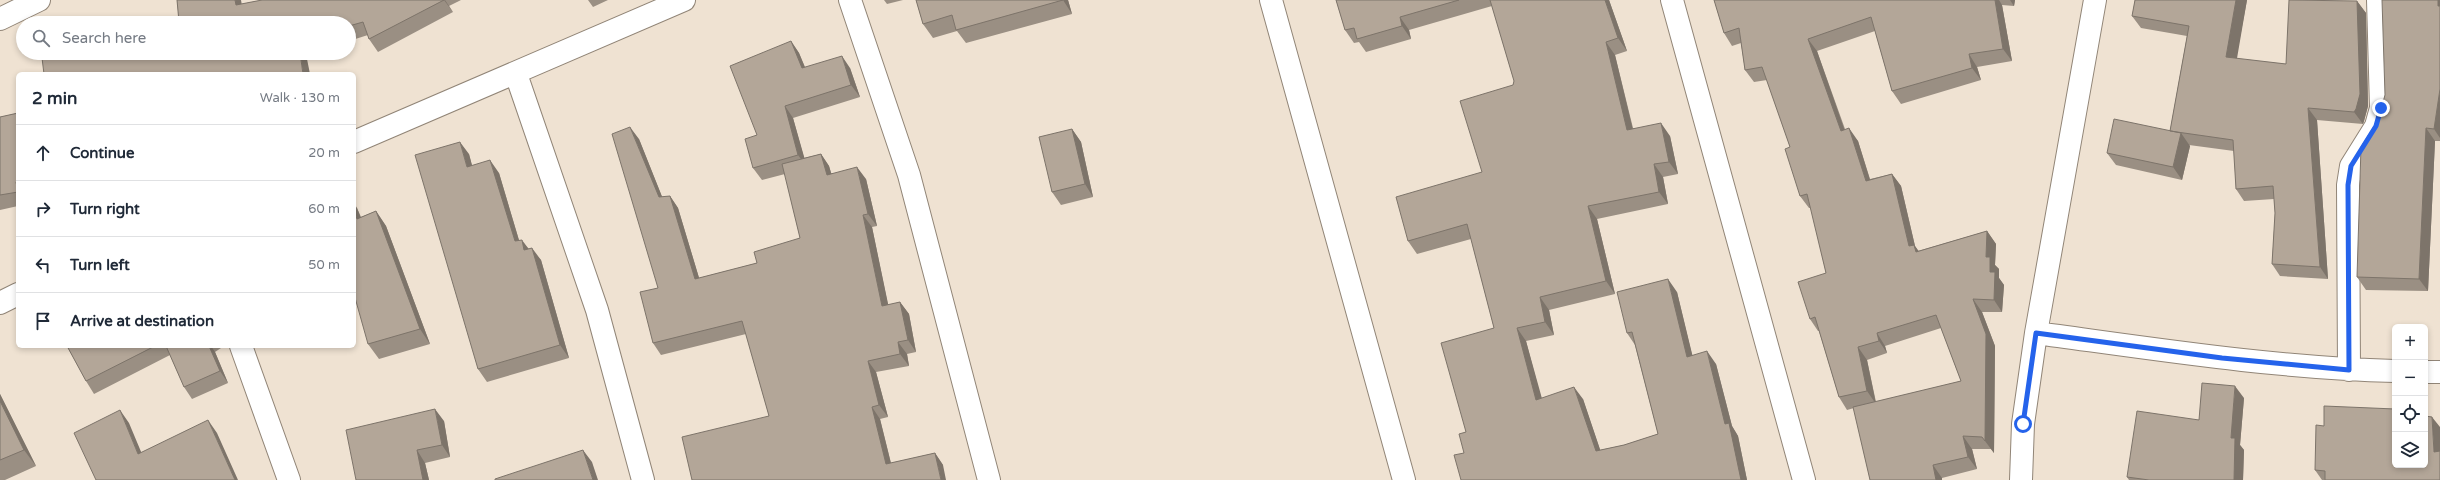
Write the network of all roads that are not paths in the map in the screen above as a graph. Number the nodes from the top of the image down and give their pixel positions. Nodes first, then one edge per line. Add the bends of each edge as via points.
1 (39, 0) edge
2 (684, 0) edge
3 (850, 0) edge
4 (1271, 0) edge
5 (1672, 0) edge
6 (2095, 0) edge
7 (2378, 0) edge
8 (0, 19) edge
9 (516, 74) junction
10 (356, 141) edge
11 (16, 295) edge
12 (0, 303) edge
13 (2036, 333) junction
14 (242, 348) edge
15 (2349, 370) junction
16 (2392, 371) edge
17 (2428, 372) edge
18 (2440, 372) edge
19 (289, 480) edge
20 (642, 480) edge
21 (989, 480) edge
22 (1404, 480) edge
23 (1804, 480) edge
24 (2020, 480) edge

1 - 8 street
2 - 9 street
3 - 21 street via 909,175
4 - 22 street
5 - 23 street
6 - 13 street
7 - 15 street via 2381,108 2376,126 2351,166 2348,185
9 - 10 street
9 - 20 street via 598,310
11 - 12 street
13 - 15 street via 2222,358
13 - 24 street via 2023,424
14 - 19 street
15 - 16 street
17 - 18 street

